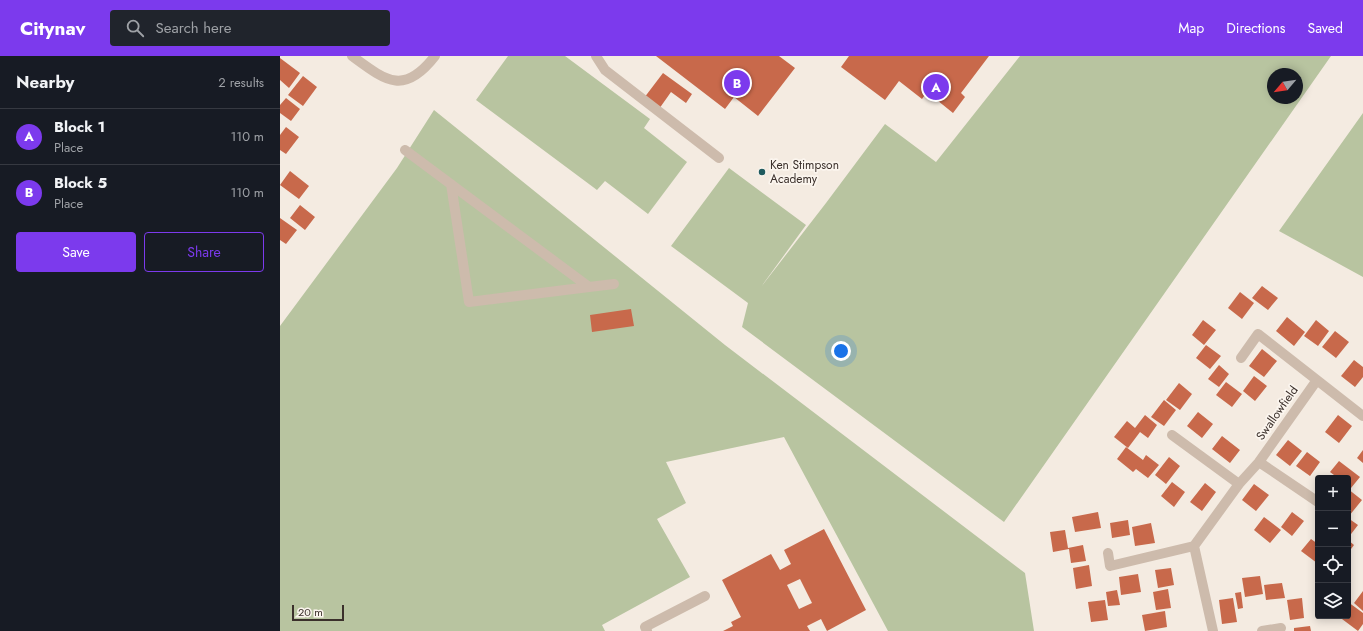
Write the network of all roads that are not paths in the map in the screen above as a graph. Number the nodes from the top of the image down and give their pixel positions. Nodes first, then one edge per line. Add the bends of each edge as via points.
1 (352, 56) edge
2 (435, 56) edge
3 (596, 56) edge
4 (406, 150) dead end
5 (719, 158) dead end
6 (451, 184) junction
7 (614, 284) dead end
8 (589, 287) junction
9 (1241, 358) dead end
10 (1316, 380) junction
11 (1363, 416) edge
12 (1172, 435) dead end
13 (1259, 462) junction
14 (1239, 484) junction
15 (1315, 500) edge
16 (1194, 546) junction
17 (1108, 554) dead end
18 (705, 596) dead end
19 (1281, 628) dead end
20 (647, 631) edge
21 (1212, 631) edge
22 (1262, 631) edge

1 - 2 street via 374,72 394,81 408,80 424,71
3 - 5 street via 605,70
4 - 6 street
6 - 8 street
6 - 8 street via 469,302
7 - 8 street
9 - 10 street via 1258,334
10 - 11 street
10 - 13 street, Swallowfield
12 - 14 street
13 - 14 street, Swallowfield
13 - 15 street
14 - 16 street, Swallowfield
16 - 17 street via 1110,566
16 - 21 street
18 - 20 street via 645,627
19 - 22 street

